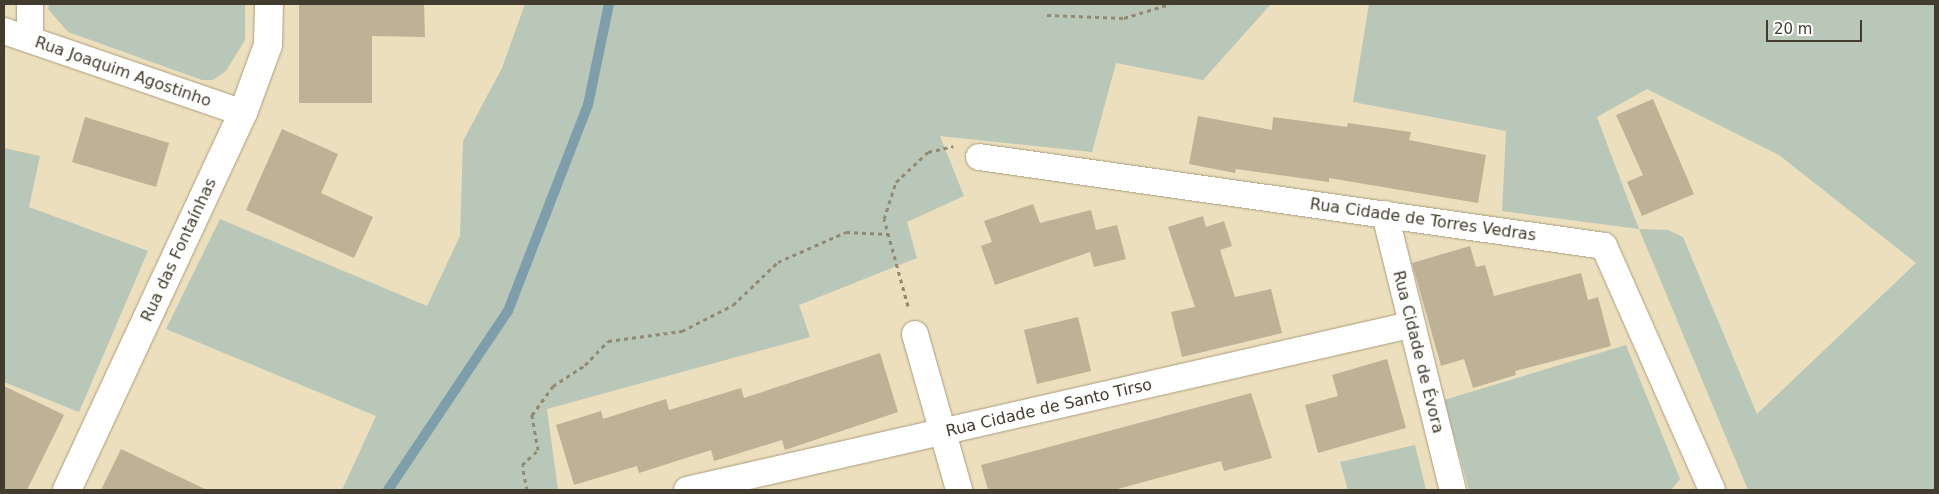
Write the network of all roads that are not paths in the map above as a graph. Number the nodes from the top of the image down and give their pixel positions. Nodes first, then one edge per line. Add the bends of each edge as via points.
1 (30, 4) edge
2 (269, 4) edge
3 (4, 31) edge
4 (30, 39) junction
5 (243, 114) junction
6 (978, 157) road end
7 (1385, 214) junction
8 (1410, 325) junction
9 (915, 334) road end
10 (944, 432) junction
11 (742, 484) edge
12 (67, 490) edge
13 (687, 490) edge
14 (959, 490) edge
15 (1453, 490) edge
16 (1712, 490) edge

1 - 4 street
2 - 5 street, Rua das Fontaínhas via 268,45
3 - 4 street, Rua Joaquim Agostinho
4 - 5 street, Rua Joaquim Agostinho
5 - 12 street, Rua das Fontaínhas
6 - 7 street, Rua Cidade de Torres Vedras
7 - 8 street, Rua Cidade de Évora
7 - 16 street, Rua Cidade de Torres Vedras via 1604,246
8 - 10 street, Rua Cidade de Santo Tirso
8 - 15 street, Rua Cidade de Évora
9 - 10 street
10 - 11 street, Rua Cidade de Santo Tirso
10 - 14 street
11 - 13 street, Rua Cidade de Santo Tirso

